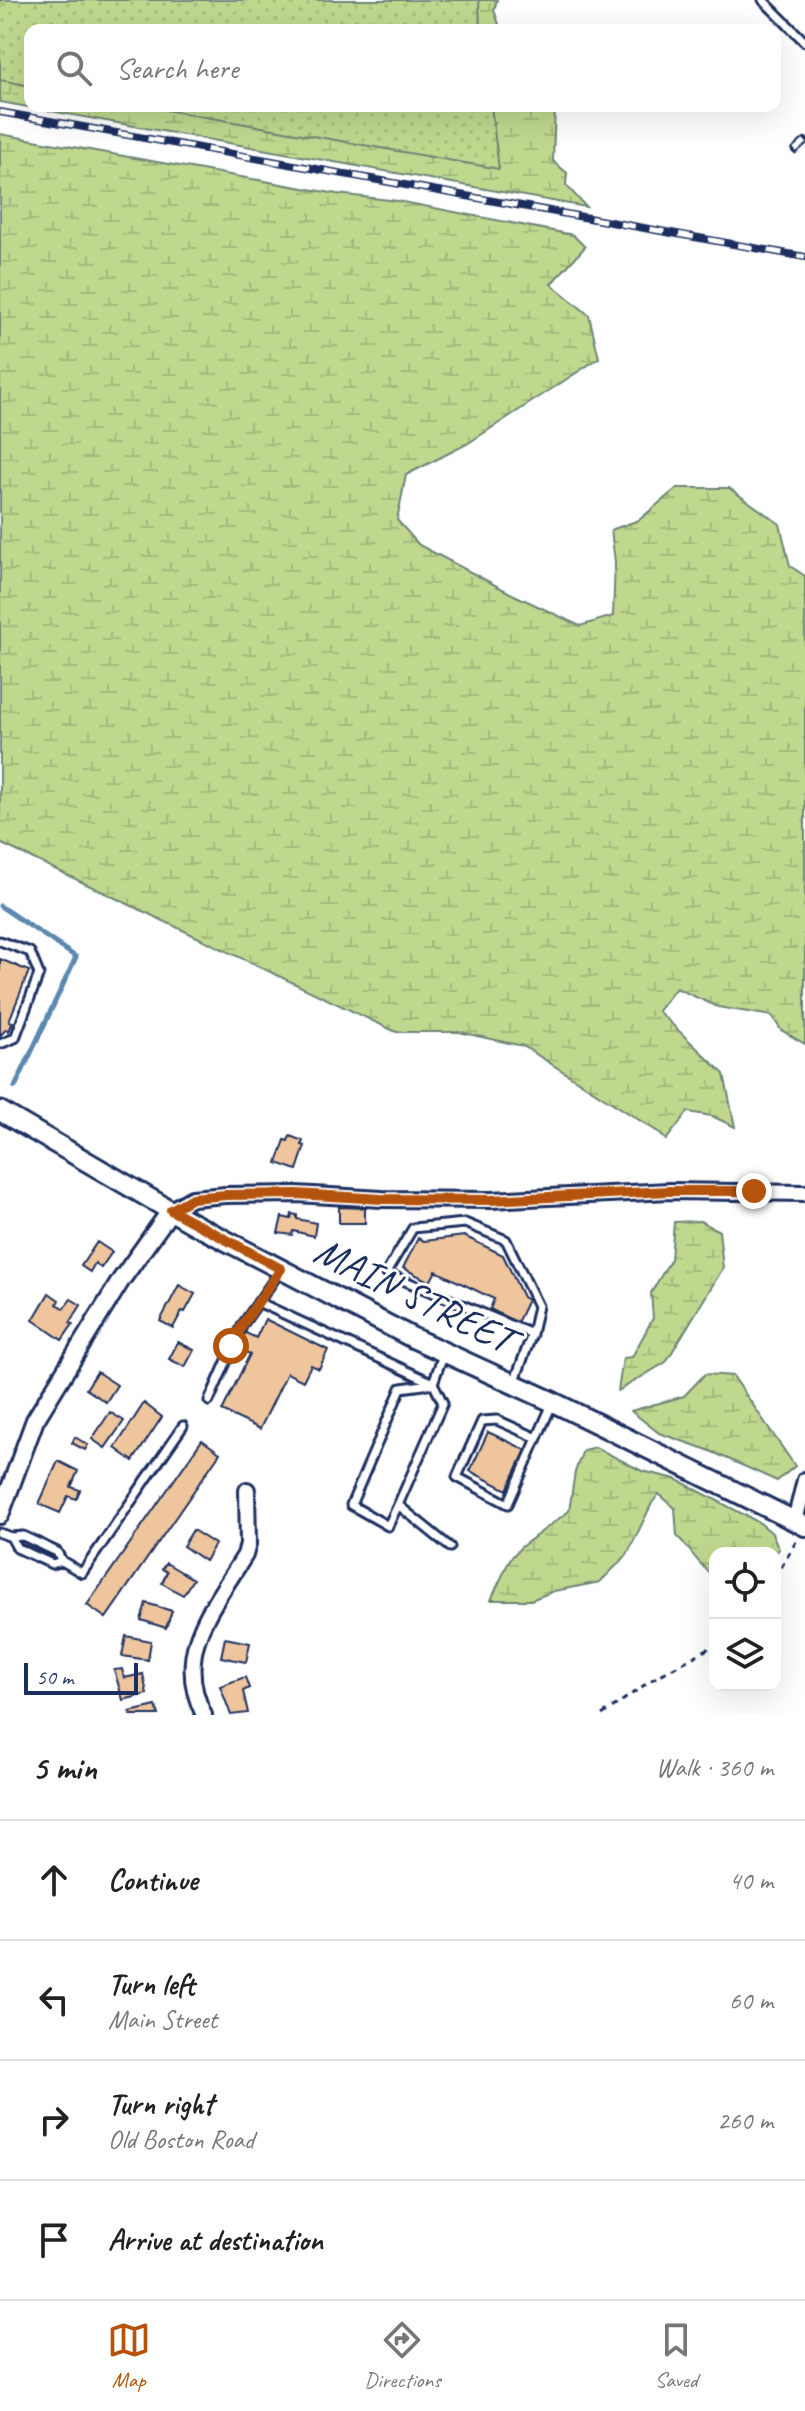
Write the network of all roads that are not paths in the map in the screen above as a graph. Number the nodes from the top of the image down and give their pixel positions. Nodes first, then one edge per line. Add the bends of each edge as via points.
1 (763, 0) edge
2 (805, 42) edge
3 (0, 941) edge
4 (0, 1044) edge
5 (0, 1111) edge
6 (805, 1193) edge
7 (463, 1199) junction
8 (171, 1210) junction
9 (465, 1223) junction
10 (281, 1269) junction
11 (258, 1302) junction
12 (532, 1334) junction
13 (444, 1352) junction
14 (433, 1383) junction
15 (513, 1384) junction
16 (209, 1401) dead end
17 (553, 1402) junction
18 (183, 1426) dead end
19 (537, 1438) junction
20 (805, 1480) edge
21 (247, 1490) dead end
22 (398, 1505) junction
23 (0, 1515) edge
24 (799, 1529) edge
25 (0, 1533) edge
26 (11, 1537) junction
27 (450, 1547) dead end
28 (62, 1561) junction
29 (204, 1715) edge

1 - 2 lane
3 - 4 lane via 30,952 39,974 15,1038
5 - 8 main road, MAIN STREET
6 - 7 street via 669,1191
7 - 8 street via 226,1195 192,1198
7 - 9 lane
8 - 10 main road, MAIN STREET
8 - 23 street via 35,1420
9 - 12 lane via 506,1240 538,1306
9 - 12 lane via 413,1228 386,1273
10 - 11 lane
10 - 13 main road, MAIN STREET
11 - 14 lane
11 - 16 lane via 231,1346
12 - 15 lane
13 - 14 lane
13 - 15 main road, MAIN STREET
14 - 22 lane via 443,1403
14 - 22 lane via 401,1388 351,1505 388,1526
15 - 17 main road, MAIN STREET
17 - 19 lane
17 - 24 main road, MAIN STREET
18 - 28 lane via 82,1573
19 - 19 lane via 497,1420 482,1421 457,1477 508,1504
20 - 24 street
21 - 29 street via 245,1555 195,1642 193,1687
22 - 27 lane
25 - 26 lane
26 - 28 lane via 23,1536 57,1552
26 - 28 lane via 17,1548 52,1564

